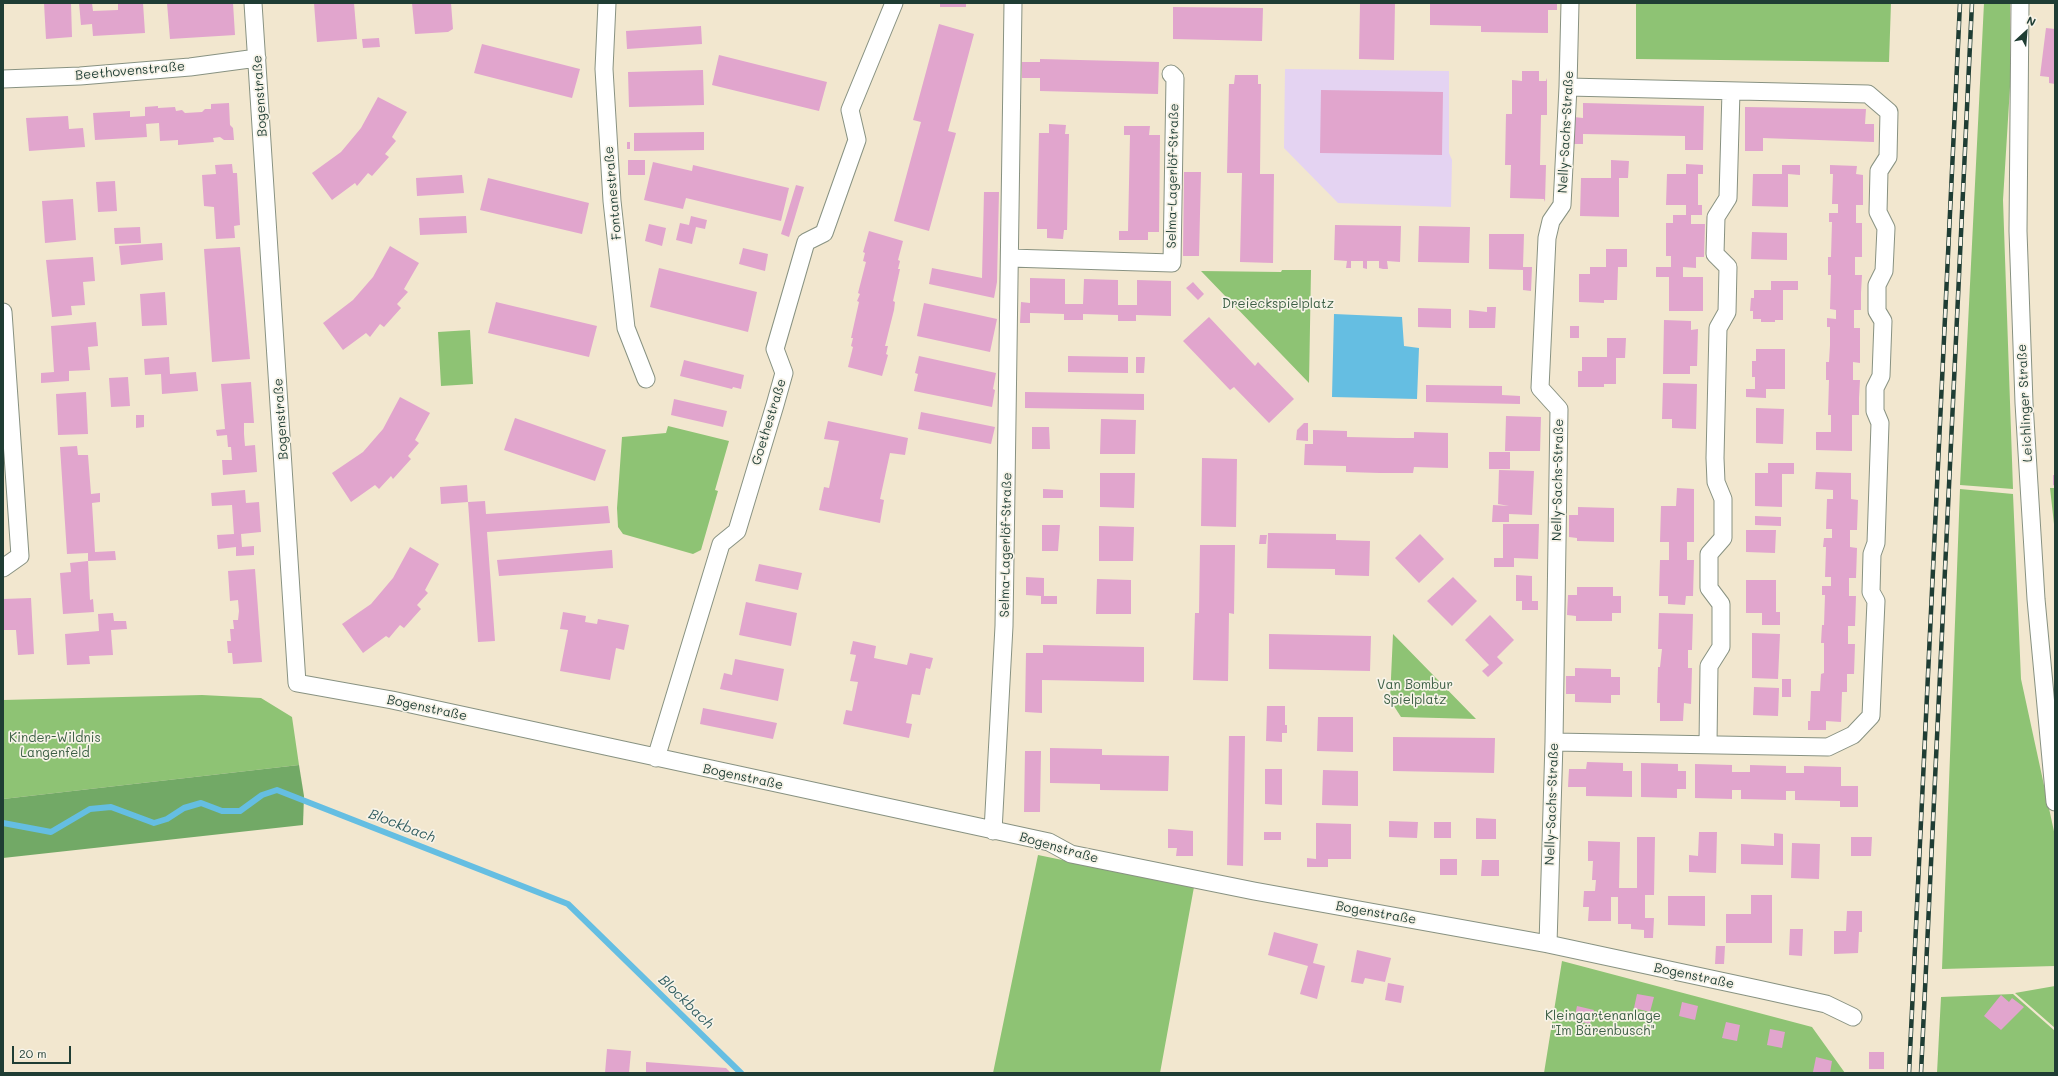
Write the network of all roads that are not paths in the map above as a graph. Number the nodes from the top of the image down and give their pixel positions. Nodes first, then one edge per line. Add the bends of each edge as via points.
1 (253, 3) edge
2 (607, 3) edge
3 (894, 3) edge
4 (1013, 3) edge
5 (1570, 3) edge
6 (2020, 3) edge
7 (257, 58) junction
8 (1171, 74) dead end
9 (3, 79) edge
10 (1568, 87) junction
11 (1731, 91) junction
12 (1010, 258) junction
13 (3, 312) edge
14 (646, 379) dead end
15 (3, 568) edge
16 (1554, 742) junction
17 (1708, 744) junction
18 (656, 758) junction
19 (2055, 802) edge
20 (993, 831) junction
21 (1548, 944) junction
22 (1853, 1017) dead end

1 - 7 street, Bogenstraße
2 - 14 street, Fontanestraße via 604,69 612,201 626,328
3 - 18 street, Goethestraße via 850,110 857,140 824,233 806,242 775,350 784,373 777,398 736,531 720,544
4 - 12 street, Selma-Lagerlöf-Straße
5 - 10 street, Nelly-Sachs-Straße
6 - 19 street, Leichlinger Straße via 2018,231 2024,403 2036,599
7 - 9 street, Beethovenstraße via 190,67
7 - 18 street, Bogenstraße via 297,683 392,700
8 - 12 street, Selma-Lagerlöf-Straße via 1175,78 1172,263
10 - 11 street
10 - 16 street, Nelly-Sachs-Straße via 1562,205 1551,221 1547,238 1540,388 1559,409
11 - 17 street via 1728,198 1716,217 1715,254 1728,267 1727,312 1718,328 1715,458 1716,482 1723,499 1723,538 1710,554 1709,588 1721,604 1721,647 1709,666
11 - 17 street via 1868,94 1889,112 1888,157 1878,171 1878,212 1886,228 1884,271 1877,284 1877,310 1883,321 1881,376 1875,388 1875,411 1880,423 1876,543 1872,554 1870,592 1876,601 1871,716 1853,736 1828,747
12 - 20 street, Selma-Lagerlöf-Straße via 1004,626
13 - 15 street via 20,556
16 - 17 street
16 - 21 street, Nelly-Sachs-Straße
18 - 20 street, Bogenstraße
20 - 21 street, Bogenstraße via 1049,842 1078,856 1254,891
21 - 22 street, Bogenstraße via 1826,1004

